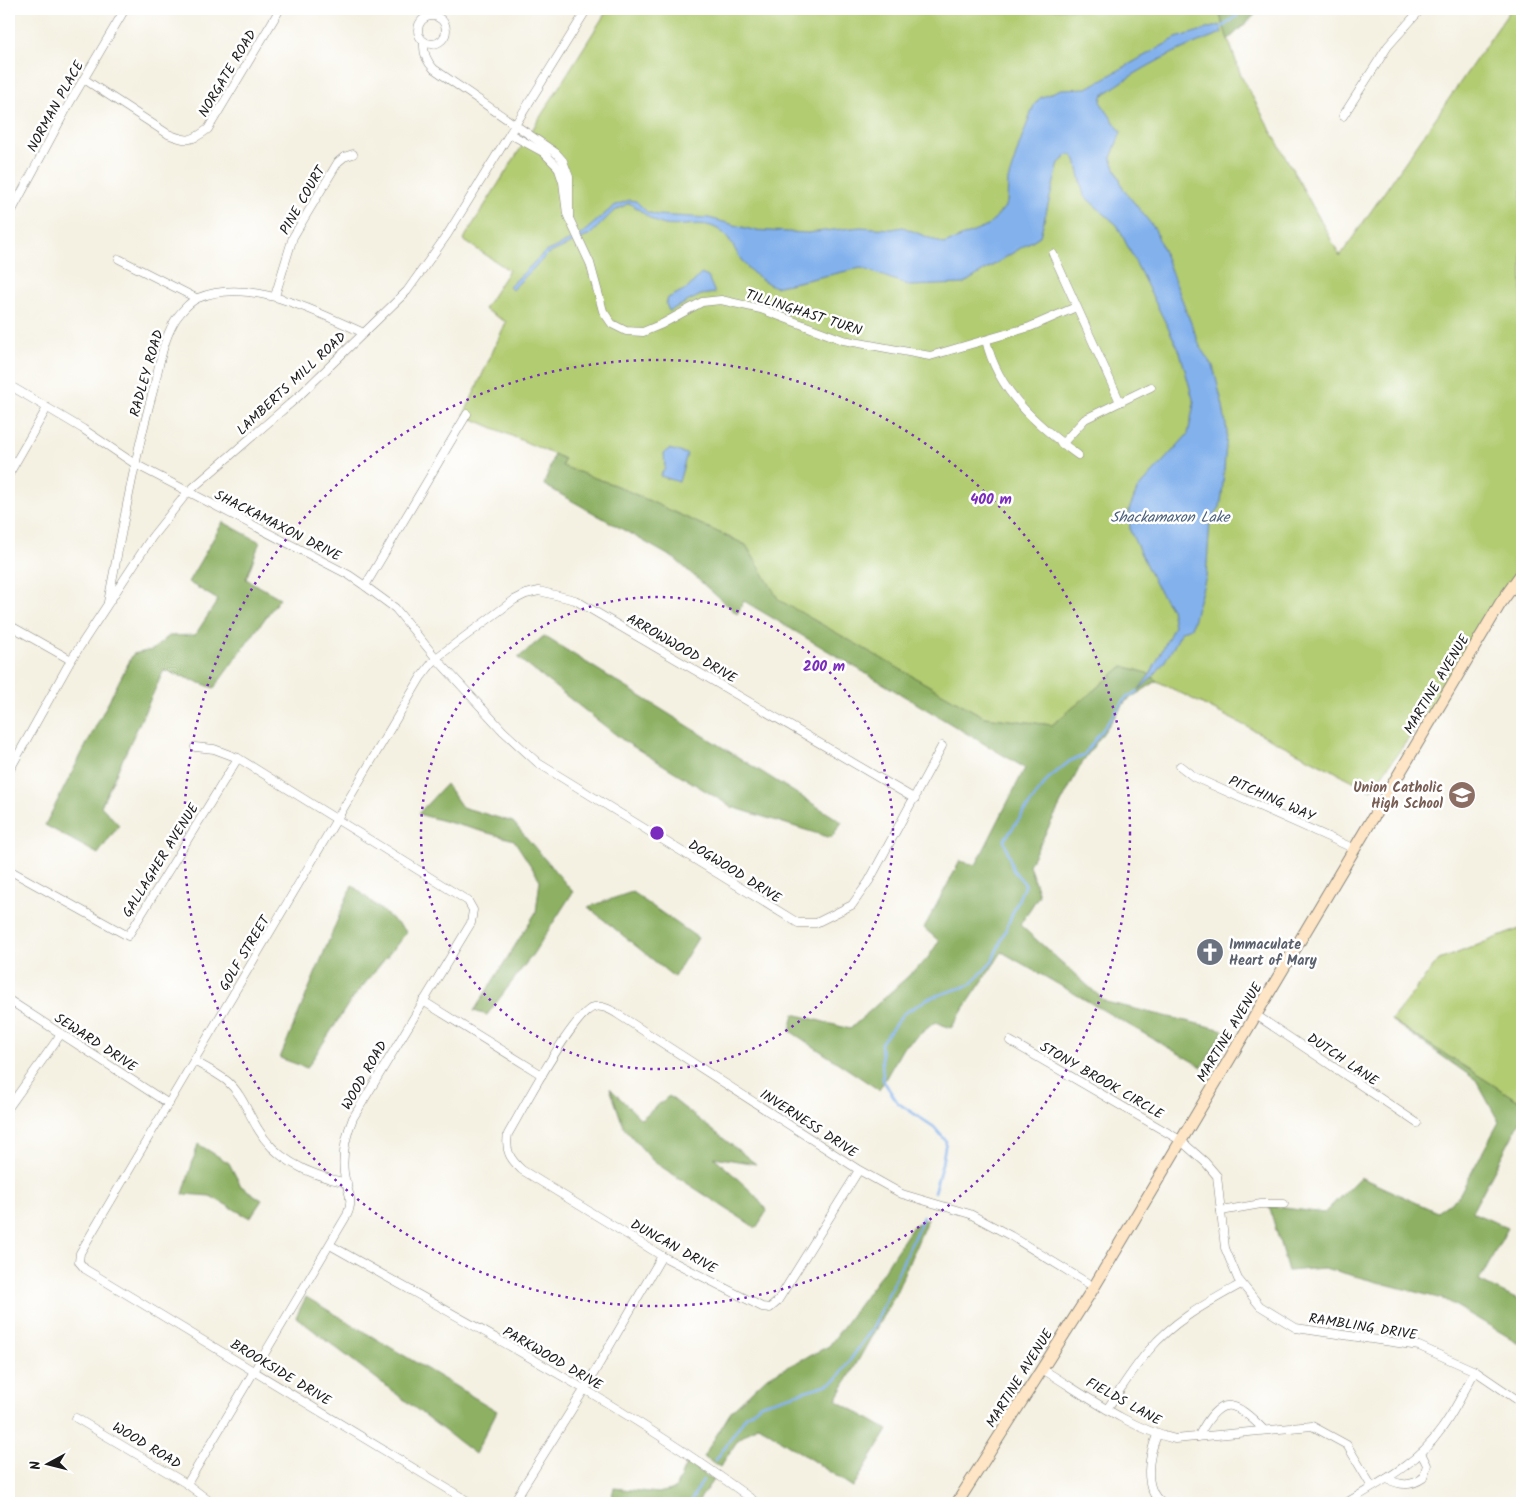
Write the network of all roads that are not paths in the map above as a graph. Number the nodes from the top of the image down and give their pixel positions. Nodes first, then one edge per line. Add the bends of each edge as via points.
1 (125, 9) edge
2 (280, 9) edge
3 (587, 9) edge
4 (1421, 9) edge
5 (424, 42) dead end
6 (84, 79) junction
7 (1343, 116) dead end
8 (515, 126) junction
9 (510, 134) junction
10 (353, 154) dead end
11 (9, 216) edge
12 (569, 222) junction
13 (1053, 254) dead end
14 (119, 259) dead end
15 (275, 296) junction
16 (196, 298) junction
17 (1076, 307) junction
18 (364, 333) junction
19 (986, 340) junction
20 (9, 385) edge
21 (1151, 387) dead end
22 (1120, 402) junction
23 (47, 408) junction
24 (467, 414) dead end
25 (1062, 444) junction
26 (1078, 455) dead end
27 (136, 464) junction
28 (9, 474) edge
29 (187, 493) junction
30 (1522, 573) edge
31 (365, 586) junction
32 (107, 607) junction
33 (9, 625) edge
34 (436, 658) junction
35 (72, 660) junction
36 (942, 746) dead end
37 (195, 747) dead end
38 (238, 758) junction
39 (12, 761) edge
40 (1180, 766) dead end
41 (9, 771) edge
42 (915, 799) junction
43 (338, 819) junction
44 (1355, 849) junction
45 (9, 870) edge
46 (9, 1000) edge
47 (423, 1001) junction
48 (1256, 1016) junction
49 (61, 1034) junction
50 (1010, 1041) dead end
51 (194, 1061) junction
52 (542, 1074) junction
53 (169, 1104) junction
54 (9, 1107) edge
55 (1417, 1123) dead end
56 (1181, 1141) junction
57 (859, 1170) junction
58 (347, 1183) junction
59 (1284, 1204) dead end
60 (1221, 1211) junction
61 (330, 1245) junction
62 (662, 1256) junction
63 (79, 1262) joint
64 (1241, 1284) junction
65 (1094, 1288) junction
66 (1042, 1369) junction
67 (1475, 1371) junction
68 (256, 1372) junction
69 (584, 1390) junction
70 (1522, 1405) edge
71 (1107, 1408) junction
72 (76, 1418) dead end
73 (1264, 1430) junction
74 (1157, 1435) junction
75 (1198, 1437) junction
76 (1421, 1453) junction
77 (1387, 1479) junction
78 (187, 1484) junction
79 (1372, 1487) junction
80 (1522, 1500) edge
81 (212, 1503) edge
82 (471, 1503) edge
83 (513, 1503) edge
84 (757, 1503) edge
85 (957, 1503) edge
86 (1162, 1503) edge
87 (1346, 1503) edge
88 (1520, 1503) edge

1 - 6 street, NORMAN PLACE
2 - 6 street, NORGATE ROAD via 208,130 194,139 183,140 168,134
3 - 8 street, LAMBERTS MILL ROAD
4 - 7 street via 1388,46
5 - 8 street, TILLINGHAST TURN via 427,62 434,69
6 - 11 street, NORMAN PLACE
8 - 9 street, LAMBERTS MILL ROAD
8 - 12 street, TILLINGHAST TURN via 551,148 563,161 570,187
9 - 12 street, TILLINGHAST TURN via 543,152 558,167
9 - 18 street, LAMBERTS MILL ROAD via 447,235 407,291
10 - 15 street, PINE COURT via 338,162 293,237
12 - 19 street, TILLINGHAST TURN via 590,263 602,312 612,324 626,331 643,332 702,302 721,300 761,309 843,340 923,356 934,356
13 - 17 street
14 - 16 street
15 - 16 street via 245,292
15 - 18 street
16 - 27 street, RADLEY ROAD via 174,321 162,354
17 - 19 street, TILLINGHAST TURN via 1030,327
17 - 22 street
18 - 29 street, LAMBERTS MILL ROAD via 300,395
19 - 25 street via 994,367 1008,393
20 - 23 street, SHACKAMAXON DRIVE
21 - 22 street
22 - 25 street via 1085,419
23 - 27 street, SHACKAMAXON DRIVE
23 - 28 street
24 - 31 street
25 - 26 street
27 - 29 street, SHACKAMAXON DRIVE
27 - 32 street, RADLEY ROAD
29 - 31 street, SHACKAMAXON DRIVE
29 - 32 street, LAMBERTS MILL ROAD via 152,537
30 - 44 main road, MARTINE AVENUE via 1500,604
31 - 34 street, DOGWOOD DRIVE via 395,608
32 - 35 street, LAMBERTS MILL ROAD
33 - 35 street
34 - 42 street, ARROWWOOD DRIVE via 526,594 539,591 562,595
34 - 42 street, DOGWOOD DRIVE via 538,763 798,923 816,924 852,905
34 - 43 street, GOLF STREET
35 - 39 street, LAMBERTS MILL ROAD
36 - 42 street, DOGWOOD DRIVE
37 - 38 street, WOOD ROAD via 214,749
38 - 43 street, WOOD ROAD
38 - 45 street, GALLAGHER AVENUE via 128,936
39 - 41 street, LAMBERTS MILL ROAD
40 - 44 street, PITCHING WAY via 1194,776
43 - 47 street, WOOD ROAD via 468,901 473,910 471,923
43 - 51 street, GOLF STREET
44 - 48 main road, MARTINE AVENUE
46 - 49 street, SEWARD DRIVE
47 - 52 street
47 - 58 street, WOOD ROAD via 352,1118 346,1140 344,1166
48 - 55 street, DUTCH LANE
48 - 56 main road, MARTINE AVENUE
49 - 53 street, SEWARD DRIVE
49 - 54 street
50 - 56 street, STONY BROOK CIRCLE
51 - 53 street, GOLF STREET
51 - 58 street via 216,1073 236,1091 259,1131 279,1154 311,1172
52 - 57 street, INVERNESS DRIVE via 586,1012 592,1007 609,1009
52 - 62 street, DUNCAN DRIVE via 508,1134 510,1158 522,1170
53 - 63 street, GOLF STREET via 80,1253
56 - 60 street, RAMBLING DRIVE via 1217,1176
56 - 65 main road, MARTINE AVENUE
57 - 62 street, DUNCAN DRIVE via 777,1302 770,1308 762,1307
57 - 65 street, INVERNESS DRIVE via 902,1194 970,1214
58 - 61 street, WOOD ROAD via 351,1192 350,1208
59 - 60 street via 1261,1204
60 - 64 street, RAMBLING DRIVE via 1225,1248
61 - 68 street, WOOD ROAD
61 - 69 street, PARKWOOD DRIVE
62 - 69 street
63 - 68 street, BROOKSIDE DRIVE
64 - 67 street, RAMBLING DRIVE via 1260,1306 1296,1328 1419,1346
64 - 71 street via 1192,1312 1163,1336
65 - 66 main road, MARTINE AVENUE
66 - 71 street, FIELDS LANE
66 - 85 main road, MARTINE AVENUE
67 - 70 street, RAMBLING DRIVE
67 - 76 street via 1440,1431
68 - 78 street, WOOD ROAD
68 - 82 street, BROOKSIDE DRIVE
69 - 83 street
69 - 84 street, PARKWOOD DRIVE via 700,1461
71 - 74 street, FIELDS LANE
72 - 78 street, WOOD ROAD
73 - 75 street, FIELDS LANE
73 - 75 street via 1240,1407 1228,1406 1220,1407 1209,1416
73 - 79 street, FIELDS LANE via 1312,1426 1347,1445
74 - 75 street, FIELDS LANE via 1175,1439
74 - 86 street via 1150,1454 1149,1477 1155,1498
76 - 77 street
76 - 77 street via 1427,1465 1423,1478 1408,1485
77 - 79 street
78 - 81 street
79 - 87 street
80 - 88 street

